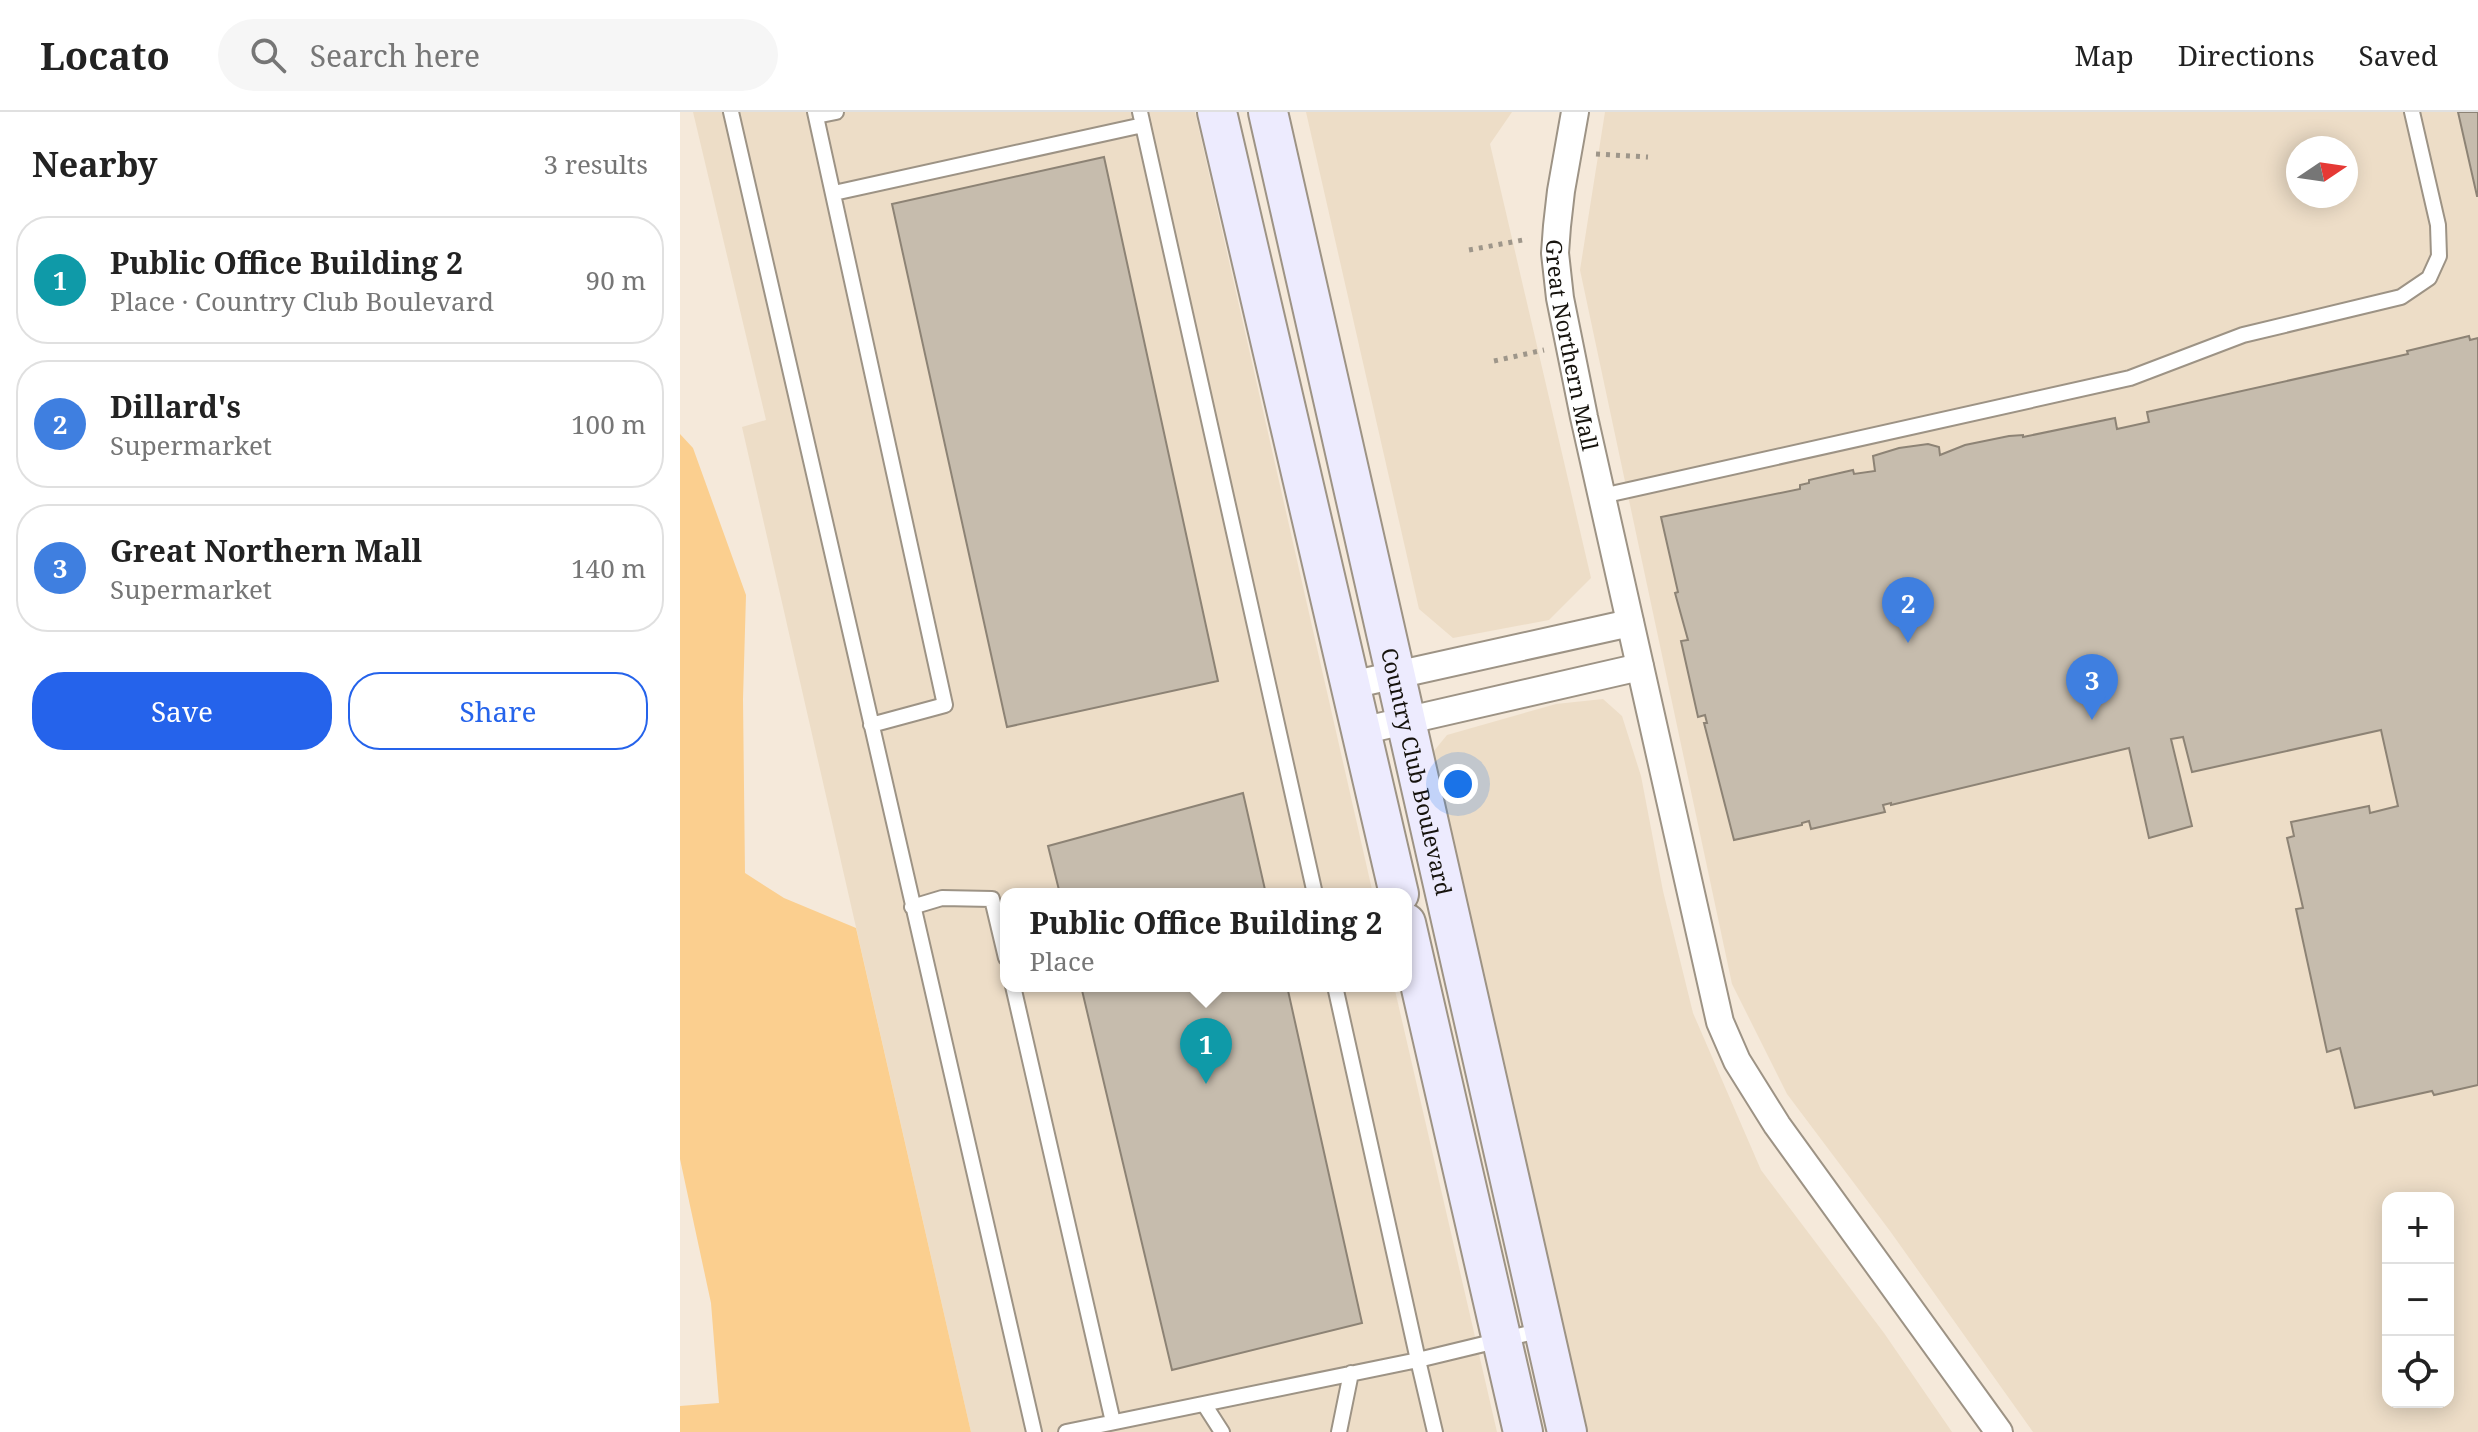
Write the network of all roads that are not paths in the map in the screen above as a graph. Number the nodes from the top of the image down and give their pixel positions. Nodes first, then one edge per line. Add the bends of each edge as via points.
1 (731, 112) edge
2 (836, 112) edge
3 (1217, 112) edge
4 (1268, 112) edge
5 (1575, 112) edge
6 (2412, 112) edge
7 (816, 114) edge
8 (1142, 118) edge
9 (834, 193) junction
10 (1602, 496) junction
11 (1630, 623) junction
12 (1640, 667) junction
13 (1394, 675) junction
14 (1351, 685) junction
15 (1405, 720) junction
16 (871, 725) junction
17 (1361, 731) junction
18 (1314, 888) edge
19 (1398, 888) edge
20 (912, 907) junction
21 (1000, 933) edge
22 (1412, 949) edge
23 (1014, 992) edge
24 (1336, 992) edge
25 (1542, 1330) junction
26 (1502, 1338) junction
27 (1418, 1360) junction
28 (1351, 1373) junction
29 (1204, 1404) junction
30 (1113, 1422) junction
31 (1034, 1432) edge
32 (1066, 1432) edge
33 (1222, 1432) edge
34 (1339, 1432) edge
35 (1435, 1432) edge
36 (1523, 1432) edge
37 (1567, 1432) edge
38 (1999, 1432) edge

1 - 16 lane
2 - 7 lane
3 - 14 street, Country Club Boulevard
4 - 13 street, Country Club Boulevard
5 - 10 street, Great Northern Mall via 1557,234 1557,275
6 - 10 lane via 2440,247 2429,278 2401,297 2228,340 2130,378
7 - 9 lane
8 - 9 lane
8 - 18 lane
9 - 16 lane via 945,705
10 - 11 street, Great Northern Mall
11 - 12 street, Great Northern Mall
11 - 13 street
12 - 15 street
12 - 38 street, Great Northern Mall via 1729,1046 1777,1125
13 - 14 street
13 - 15 street, Country Club Boulevard
14 - 17 street, Country Club Boulevard
15 - 17 street
15 - 25 street, Country Club Boulevard
16 - 20 lane
17 - 19 street, Country Club Boulevard
20 - 21 lane via 942,898 992,899
20 - 31 lane
22 - 26 street
23 - 30 lane
24 - 27 lane
25 - 26 lane
25 - 37 street, Country Club Boulevard
26 - 27 lane
26 - 36 street
27 - 28 lane
27 - 35 lane
28 - 29 lane
28 - 34 lane
29 - 30 lane
29 - 33 lane
30 - 32 lane

